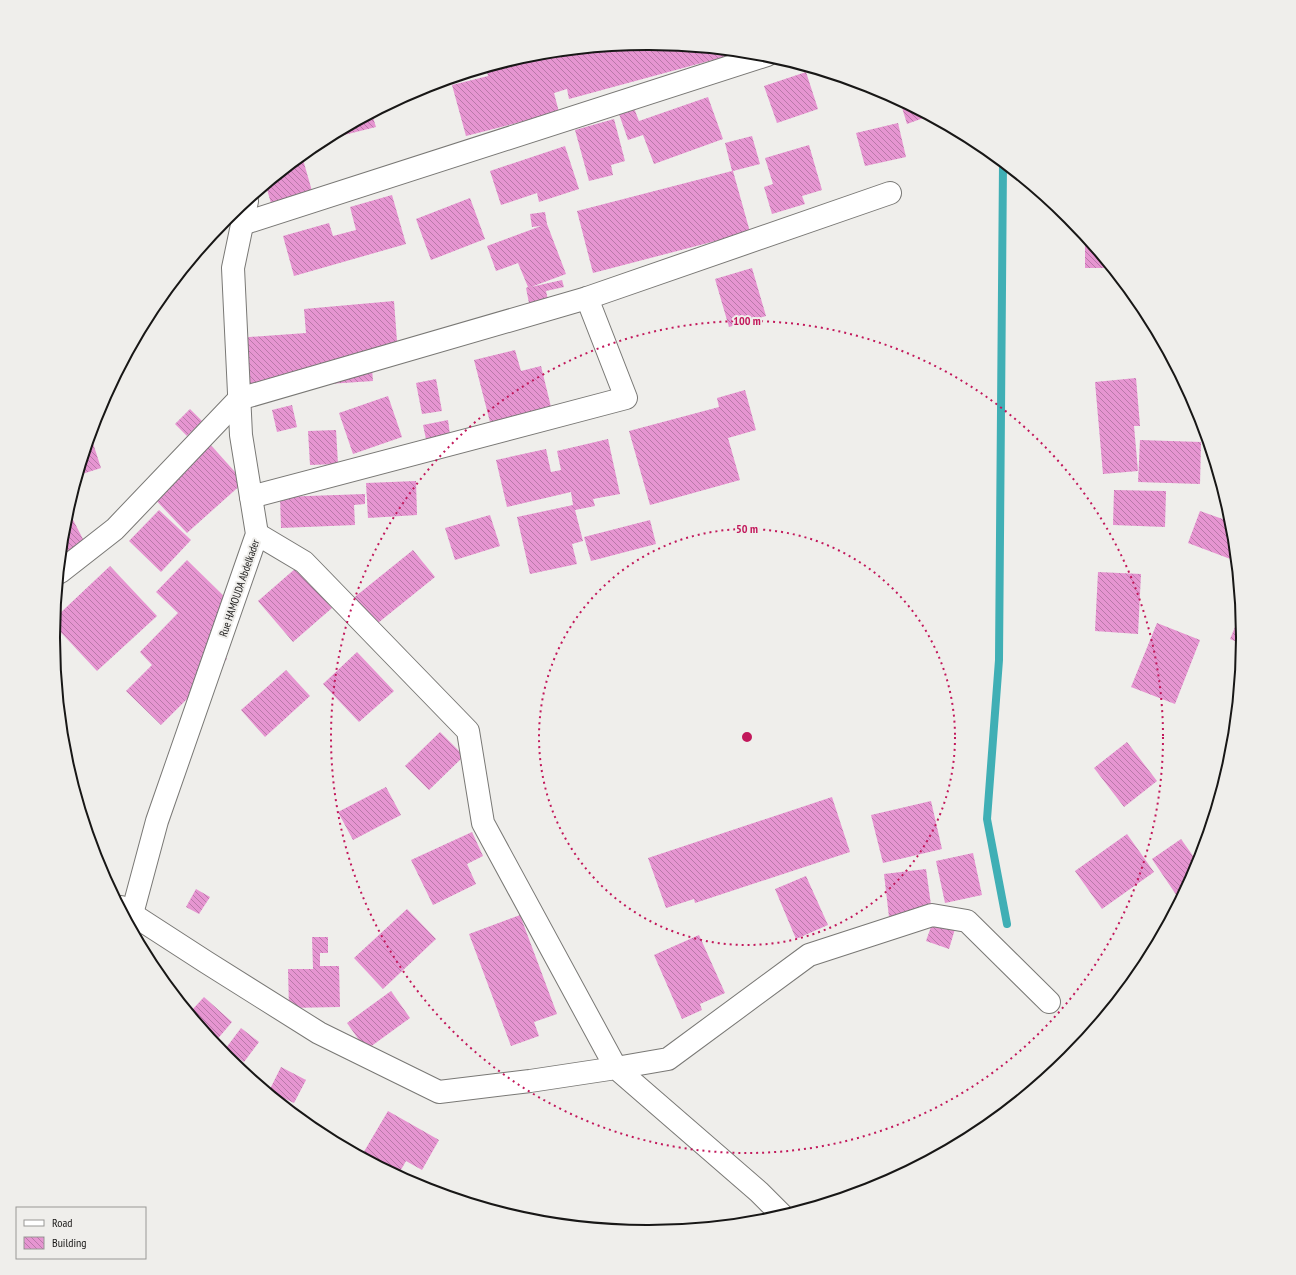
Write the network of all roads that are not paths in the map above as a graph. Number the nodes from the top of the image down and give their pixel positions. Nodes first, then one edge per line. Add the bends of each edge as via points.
1 (753, 59) edge
2 (890, 193) dead end
3 (245, 211) edge
4 (242, 224) junction
5 (587, 298) junction
6 (239, 399) junction
7 (251, 498) junction
8 (257, 534) junction
9 (65, 568) edge
10 (129, 912) edge
11 (132, 919) edge
12 (1049, 1002) dead end
13 (616, 1068) junction
14 (777, 1210) edge

1 - 4 street
2 - 5 street
3 - 4 street, Rue HAMOUDA Abdelkader
4 - 6 street, Rue HAMOUDA Abdelkader via 233,268
5 - 6 street
5 - 7 street via 626,398
6 - 7 street, Rue HAMOUDA Abdelkader via 241,435
6 - 9 street via 114,529
7 - 8 street, Rue HAMOUDA Abdelkader
8 - 10 street, Rue HAMOUDA Abdelkader via 157,821
8 - 13 street via 304,562 468,731 483,823
11 - 13 street via 320,1033 439,1092 530,1082
12 - 13 street via 967,921 932,915 809,954 668,1059
13 - 14 street

